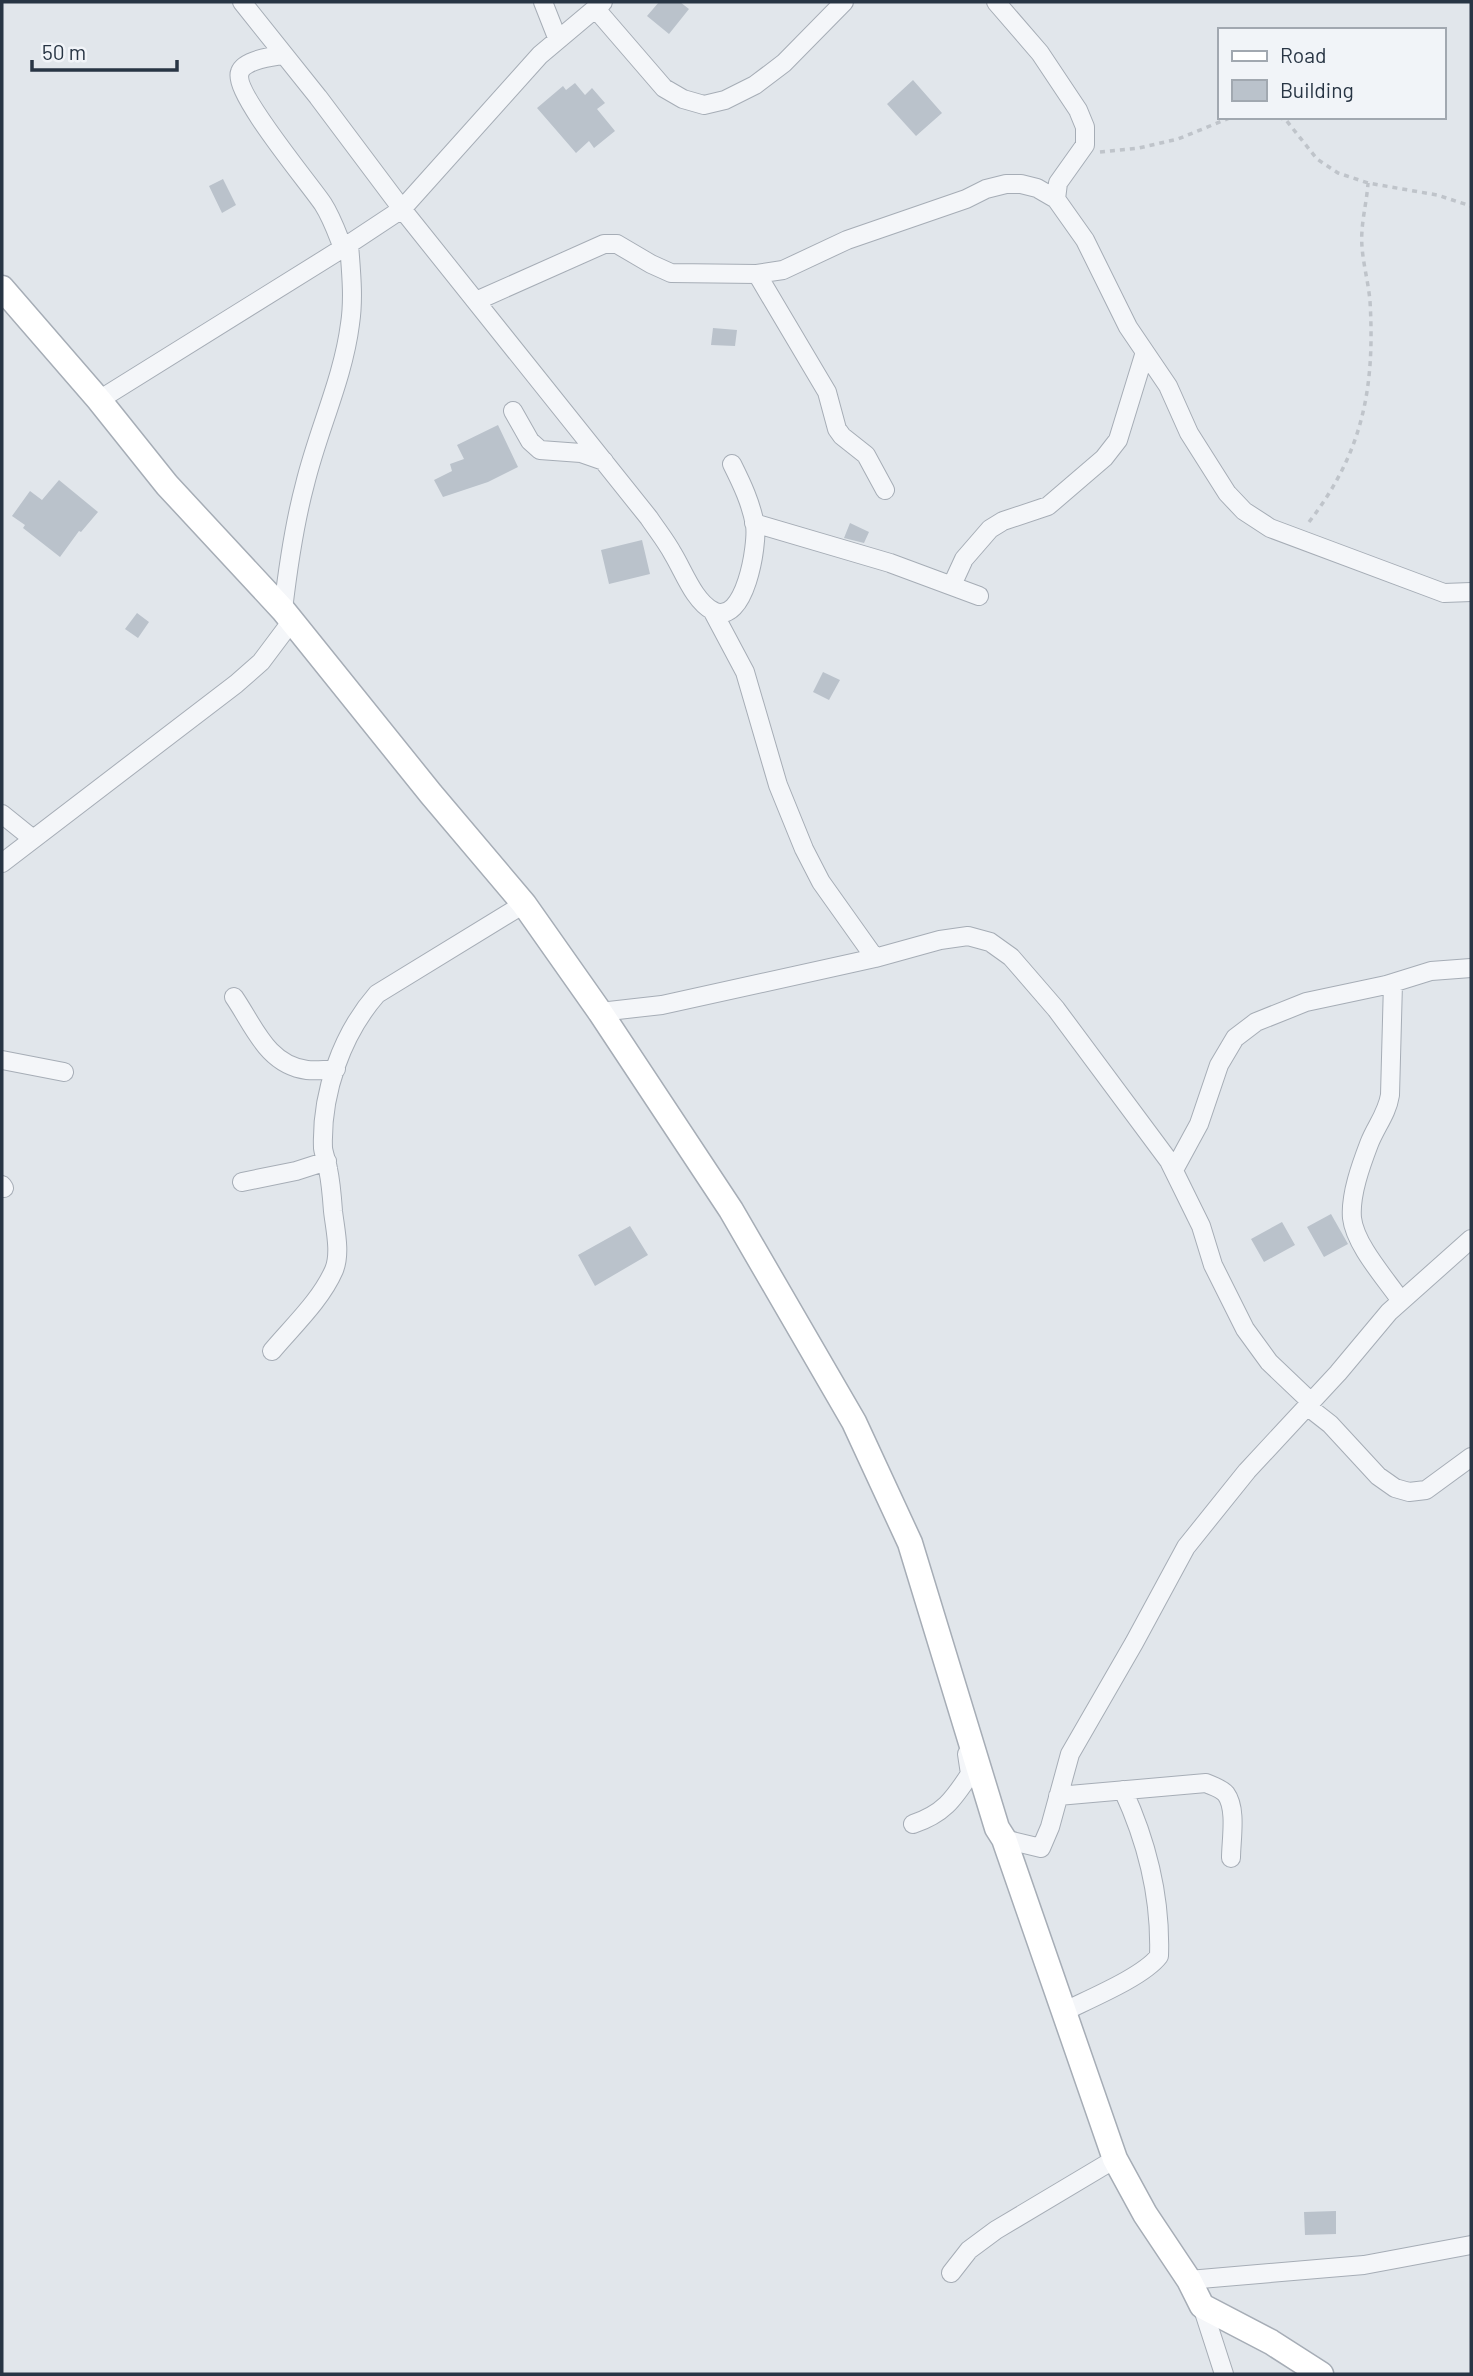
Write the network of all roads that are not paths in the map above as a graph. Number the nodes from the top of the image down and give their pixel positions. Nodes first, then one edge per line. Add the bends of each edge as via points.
1 (242, 2) edge
2 (542, 2) edge
3 (844, 2) edge
4 (996, 2) edge
5 (600, 4) edge
6 (558, 40) junction
7 (284, 55) junction
8 (1056, 199) junction
9 (402, 209) junction
10 (346, 246) junction
11 (757, 274) junction
12 (2, 288) edge
13 (476, 301) junction
14 (1145, 352) junction
15 (99, 400) junction
16 (513, 411) dead end
17 (604, 461) junction
18 (732, 464) dead end
19 (885, 490) dead end
20 (754, 523) junction
21 (952, 585) junction
22 (1471, 593) edge
23 (979, 596) dead end
24 (712, 610) junction
25 (287, 616) junction
26 (2, 814) edge
27 (33, 839) junction
28 (2, 863) edge
29 (524, 904) junction
30 (875, 958) junction
31 (1471, 968) edge
32 (1393, 983) junction
33 (234, 997) dead end
34 (600, 1012) junction
35 (2, 1060) edge
36 (336, 1069) junction
37 (64, 1072) dead end
38 (327, 1161) junction
39 (1174, 1170) junction
40 (242, 1182) dead end
41 (1471, 1239) edge
42 (1401, 1301) junction
43 (272, 1351) dead end
44 (1309, 1404) junction
45 (1471, 1457) edge
46 (961, 1715) junction
47 (1123, 1790) junction
48 (1058, 1796) junction
49 (913, 1824) dead end
50 (1004, 1839) junction
51 (1231, 1858) dead end
52 (1063, 2012) junction
53 (1115, 2159) junction
54 (1471, 2245) edge
55 (951, 2273) dead end
56 (1189, 2280) junction
57 (1202, 2306) junction
58 (1224, 2374) edge
59 (1321, 2374) edge

1 - 7 street
2 - 6 street
3 - 5 street via 784,63 755,85 704,105 664,88
4 - 8 street via 1041,53 1079,110 1085,127 1086,145 1058,183
5 - 6 street
6 - 9 street via 501,96
7 - 9 street
7 - 10 street via 242,68 240,80 289,161 324,205
8 - 11 street via 1021,184 986,189 847,240 783,270
8 - 14 street via 1085,240
9 - 10 street
9 - 13 street
10 - 15 street
10 - 25 street via 352,282 350,324 305,482 290,555
11 - 13 street via 671,272 617,244 604,244
11 - 19 street via 827,392 837,429 866,455
12 - 15 street
13 - 17 street
14 - 21 street via 1118,440 1104,458 1048,506 990,529 964,559
14 - 22 street via 1168,386 1189,433 1227,493 1244,510 1270,528 1444,593
15 - 25 street via 167,485
16 - 17 street via 540,450 581,453
17 - 24 street via 649,518 693,590
18 - 20 street
20 - 21 street
20 - 24 street via 753,559 744,590 730,610
21 - 23 street
24 - 30 street via 745,672 778,785 804,849 821,882
25 - 27 street via 261,662 236,684
25 - 29 street
26 - 27 street
27 - 28 street
29 - 34 street
29 - 36 street via 377,994 360,1013
30 - 34 street via 662,1005
30 - 39 street via 968,936 990,942 1011,957 1056,1009
31 - 32 street via 1431,971
32 - 39 street via 1306,1002 1256,1022 1235,1038
32 - 42 street via 1388,1109 1365,1154 1352,1215 1364,1246
33 - 36 street via 281,1062 306,1070
34 - 46 street via 731,1210 854,1422 910,1543
35 - 37 street
36 - 38 street via 325,1113 323,1150
38 - 40 street
38 - 43 street via 337,1245 335,1268
39 - 44 street via 1245,1329
41 - 42 street
42 - 44 street
44 - 45 street via 1395,1488 1426,1490
44 - 48 street via 1186,1547 1070,1754
46 - 49 street via 970,1774 947,1806
46 - 50 street
47 - 48 street
47 - 51 street via 1206,1783 1224,1791 1231,1814
47 - 52 street via 1145,1844 1159,1956 1136,1974
48 - 50 street via 1041,1848
50 - 52 street
52 - 53 street
53 - 55 street via 996,2230 969,2249
53 - 56 street
54 - 56 street via 1364,2265
56 - 57 street
57 - 58 street
57 - 59 street

